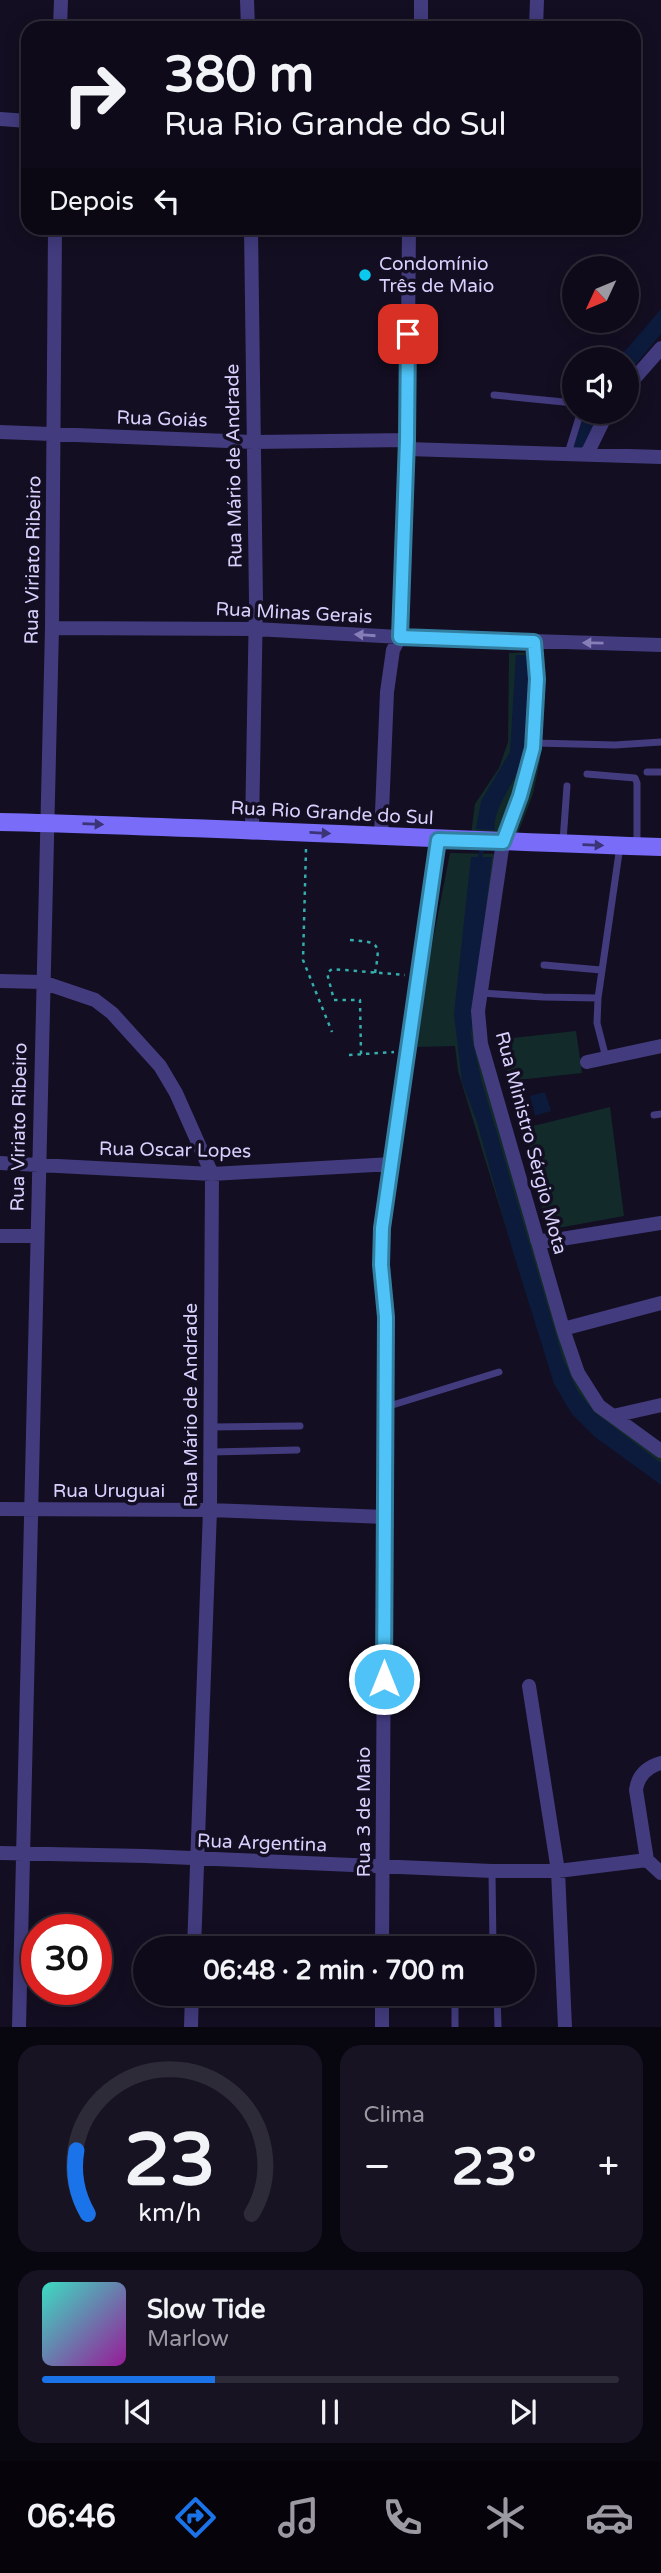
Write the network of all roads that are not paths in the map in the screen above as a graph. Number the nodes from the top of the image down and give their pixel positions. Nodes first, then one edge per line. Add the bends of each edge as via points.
1 (61, 0) edge
2 (247, 0) edge
3 (421, 0) edge
4 (537, 0) edge
5 (60, 21) edge
6 (248, 21) edge
7 (421, 21) edge
8 (536, 21) edge
9 (0, 119) edge
10 (21, 120) edge
11 (55, 235) edge
12 (251, 235) edge
13 (409, 235) edge
14 (661, 348) edge
15 (639, 373) edge
16 (494, 395) dead end
17 (562, 402) edge
18 (577, 424) edge
19 (602, 424) edge
20 (0, 432) edge
21 (53, 434) junction
22 (253, 442) junction
23 (407, 445) junction
24 (568, 453) junction
25 (587, 454) junction
26 (661, 457) edge
27 (52, 628) junction
28 (255, 628) junction
29 (400, 637) junction
30 (534, 642) junction
31 (661, 645) edge
32 (661, 742) edge
33 (534, 743) junction
34 (647, 772) dead end
35 (661, 772) edge
36 (587, 774) dead end
37 (567, 786) dead end
38 (0, 822) edge
39 (46, 823) junction
40 (252, 830) junction
41 (381, 835) junction
42 (438, 840) junction
43 (502, 842) junction
44 (562, 844) junction
45 (629, 846) junction
46 (661, 847) edge
47 (544, 965) dead end
48 (601, 970) junction
49 (0, 981) edge
50 (42, 982) junction
51 (481, 993) junction
52 (598, 998) junction
53 (661, 1046) edge
54 (606, 1058) junction
55 (587, 1062) dead end
56 (0, 1163) edge
57 (38, 1164) junction
58 (392, 1164) junction
59 (212, 1174) junction
60 (661, 1223) edge
61 (0, 1236) edge
62 (36, 1236) junction
63 (537, 1240) junction
64 (661, 1303) edge
65 (563, 1329) junction
66 (499, 1372) dead end
67 (661, 1405) edge
68 (385, 1408) junction
69 (613, 1416) junction
70 (300, 1426) dead end
71 (211, 1427) junction
72 (298, 1450) dead end
73 (661, 1451) edge
74 (211, 1452) junction
75 (0, 1509) edge
76 (31, 1510) junction
77 (210, 1510) junction
78 (385, 1517) junction
79 (529, 1686) dead end
80 (661, 1763) edge
81 (0, 1853) edge
82 (22, 1854) junction
83 (197, 1860) junction
84 (647, 1860) junction
85 (383, 1867) junction
86 (492, 1871) junction
87 (558, 1871) junction
88 (661, 1873) edge
89 (194, 1936) edge
90 (382, 1936) edge
91 (493, 1936) edge
92 (192, 2006) edge
93 (382, 2006) edge
94 (455, 2006) edge
95 (497, 2006) edge
96 (19, 2027) edge
97 (191, 2027) edge
98 (382, 2027) edge
99 (455, 2027) edge
100 (498, 2027) edge
101 (565, 2027) edge

1 - 5 street
2 - 6 street
3 - 7 street
4 - 8 street
9 - 10 street
11 - 21 street, Rua Viriato Ribeiro
12 - 22 street, Rua Mário de Andrade
13 - 23 street
14 - 15 street
16 - 17 lane
18 - 24 lane
19 - 25 street
20 - 21 street, Rua Goiás
21 - 22 street, Rua Goiás
21 - 27 street, Rua Viriato Ribeiro
22 - 23 street, Rua Goiás
22 - 28 street, Rua Mário de Andrade
23 - 24 street, Rua Goiás
23 - 29 street
24 - 25 street, Rua Goiás
25 - 26 street, Rua Goiás
27 - 28 street, Rua Minas Gerais
27 - 39 street, Rua Viriato Ribeiro
29 -> 28 street, Rua Minas Gerais
28 - 40 street, Rua Mário de Andrade
29 - 30 street, Rua Minas Gerais
29 - 41 street via 393,650 387,692
31 -> 30 street, Rua Minas Gerais
30 - 33 street, Rua Ministro Sérgio Mota
32 - 33 lane
33 - 43 street, Rua Ministro Sérgio Mota
34 - 35 lane
36 - 45 lane via 635,778 638,783
37 - 44 lane
38 - 39 street, Rua Rio Grande do Sul
39 -> 40 street, Rua Rio Grande do Sul
39 - 50 street, Rua Viriato Ribeiro
40 -> 41 street, Rua Rio Grande do Sul
41 - 42 street, Rua Rio Grande do Sul
42 - 43 street, Rua Rio Grande do Sul
42 - 58 street, Rua 3 de Maio
43 - 44 street, Rua Rio Grande do Sul
43 - 51 street, Rua Ministro Sérgio Mota
44 -> 45 street, Rua Rio Grande do Sul
45 - 46 street, Rua Rio Grande do Sul
45 - 48 lane
47 - 48 lane
48 - 52 lane
49 - 50 street, Rua Mário de Andrade
50 - 57 street, Rua Viriato Ribeiro
50 - 59 street, Rua Mário de Andrade via 95,1000 133,1034 176,1093
51 - 52 lane
51 - 63 street, Rua Ministro Sérgio Mota via 481,1044
52 - 54 lane via 597,1023
53 - 54 street
54 - 55 street
56 - 57 street, Rua Oscar Lopes
57 - 59 street, Rua Oscar Lopes
57 - 62 street, Rua Viriato Ribeiro
58 - 59 street, Rua Oscar Lopes
58 - 68 street, Rua 3 de Maio via 382,1228
59 - 71 street, Rua Mário de Andrade
60 - 63 street
61 - 62 street
62 - 76 street, Rua Viriato Ribeiro
63 - 65 street, Rua Ministro Sérgio Mota
64 - 65 street
65 - 69 street, Rua Ministro Sérgio Mota via 578,1373 599,1406
66 - 68 lane
67 - 69 street
68 - 78 street, Rua 3 de Maio
69 - 73 street, Rua Ministro Sérgio Mota
70 - 71 lane
71 - 74 street, Rua Mário de Andrade
72 - 74 lane
74 - 77 street, Rua Mário de Andrade
75 - 76 street, Rua Uruguai
76 - 77 street, Rua Uruguai
76 - 82 street, Rua Viriato Ribeiro
77 - 78 street, Rua Uruguai
77 - 83 street, Rua Mário de Andrade
78 - 85 street, Rua 3 de Maio
79 - 87 street
80 - 84 street via 637,1781
81 - 82 street, Rua Argentina
82 - 83 street, Rua Argentina
82 - 96 street, Rua Viriato Ribeiro
83 - 85 street, Rua Argentina
83 - 89 street, Rua Mário de Andrade
84 - 87 street, Rua Argentina
84 - 88 street
85 - 86 street, Rua Argentina
85 - 90 street, Rua 3 de Maio
86 - 87 street, Rua Argentina
86 - 91 lane
87 - 101 street
92 - 97 street
93 - 98 street
94 - 99 lane
95 - 100 lane

